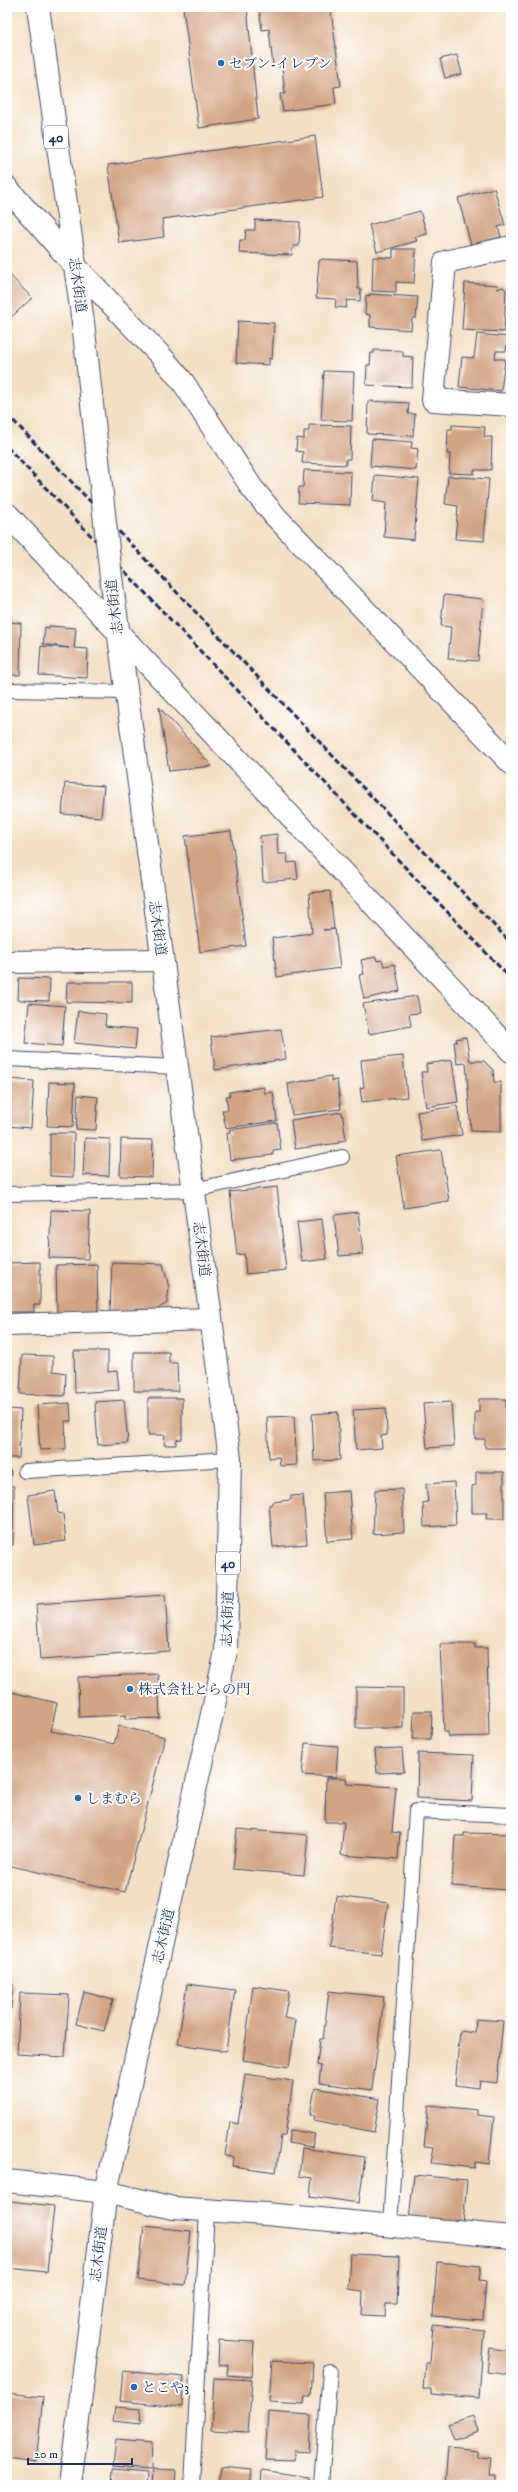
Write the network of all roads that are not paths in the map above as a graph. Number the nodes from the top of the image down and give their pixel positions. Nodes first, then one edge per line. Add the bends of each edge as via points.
1 (38, 7) edge
2 (7, 188) edge
3 (511, 247) edge
4 (76, 267) junction
5 (511, 406) edge
6 (7, 514) edge
7 (117, 634) junction
8 (7, 690) edge
9 (125, 692) junction
10 (511, 763) edge
11 (162, 960) junction
12 (7, 962) edge
13 (511, 1051) edge
14 (7, 1059) edge
15 (177, 1067) junction
16 (342, 1157) dead end
17 (194, 1190) junction
18 (7, 1194) edge
19 (211, 1319) junction
20 (7, 1325) edge
21 (230, 1459) junction
22 (25, 1471) dead end
23 (511, 1816) edge
24 (7, 2181) edge
25 (106, 2192) junction
26 (207, 2210) junction
27 (390, 2225) junction
28 (511, 2236) edge
29 (330, 2371) dead end
30 (70, 2485) edge
31 (192, 2485) edge
32 (321, 2485) edge

1 - 4 street, 志木街道 / 40
2 - 4 street
3 - 5 street via 445,262 433,400
4 - 7 street, 志木街道 / 40, bridge
4 - 10 street via 183,382 252,488 276,517
6 - 7 street
7 - 9 street, 志木街道 / 40
7 - 13 street
8 - 9 lane
9 - 11 street, 志木街道 / 40
11 - 12 street
11 - 15 street, 志木街道 / 40
14 - 15 lane
15 - 17 street, 志木街道 / 40
16 - 17 lane
17 - 18 lane
17 - 19 street, 志木街道 / 40
19 - 20 street
19 - 21 street, 志木街道 / 40
21 - 22 lane
21 - 25 street, 志木街道 / 40 via 226,1651
23 - 27 lane via 416,1811
24 - 25 street
25 - 26 street via 172,2208
25 - 30 street, 志木街道 / 40
26 - 27 street
26 - 31 lane
27 - 28 street
29 - 32 lane

